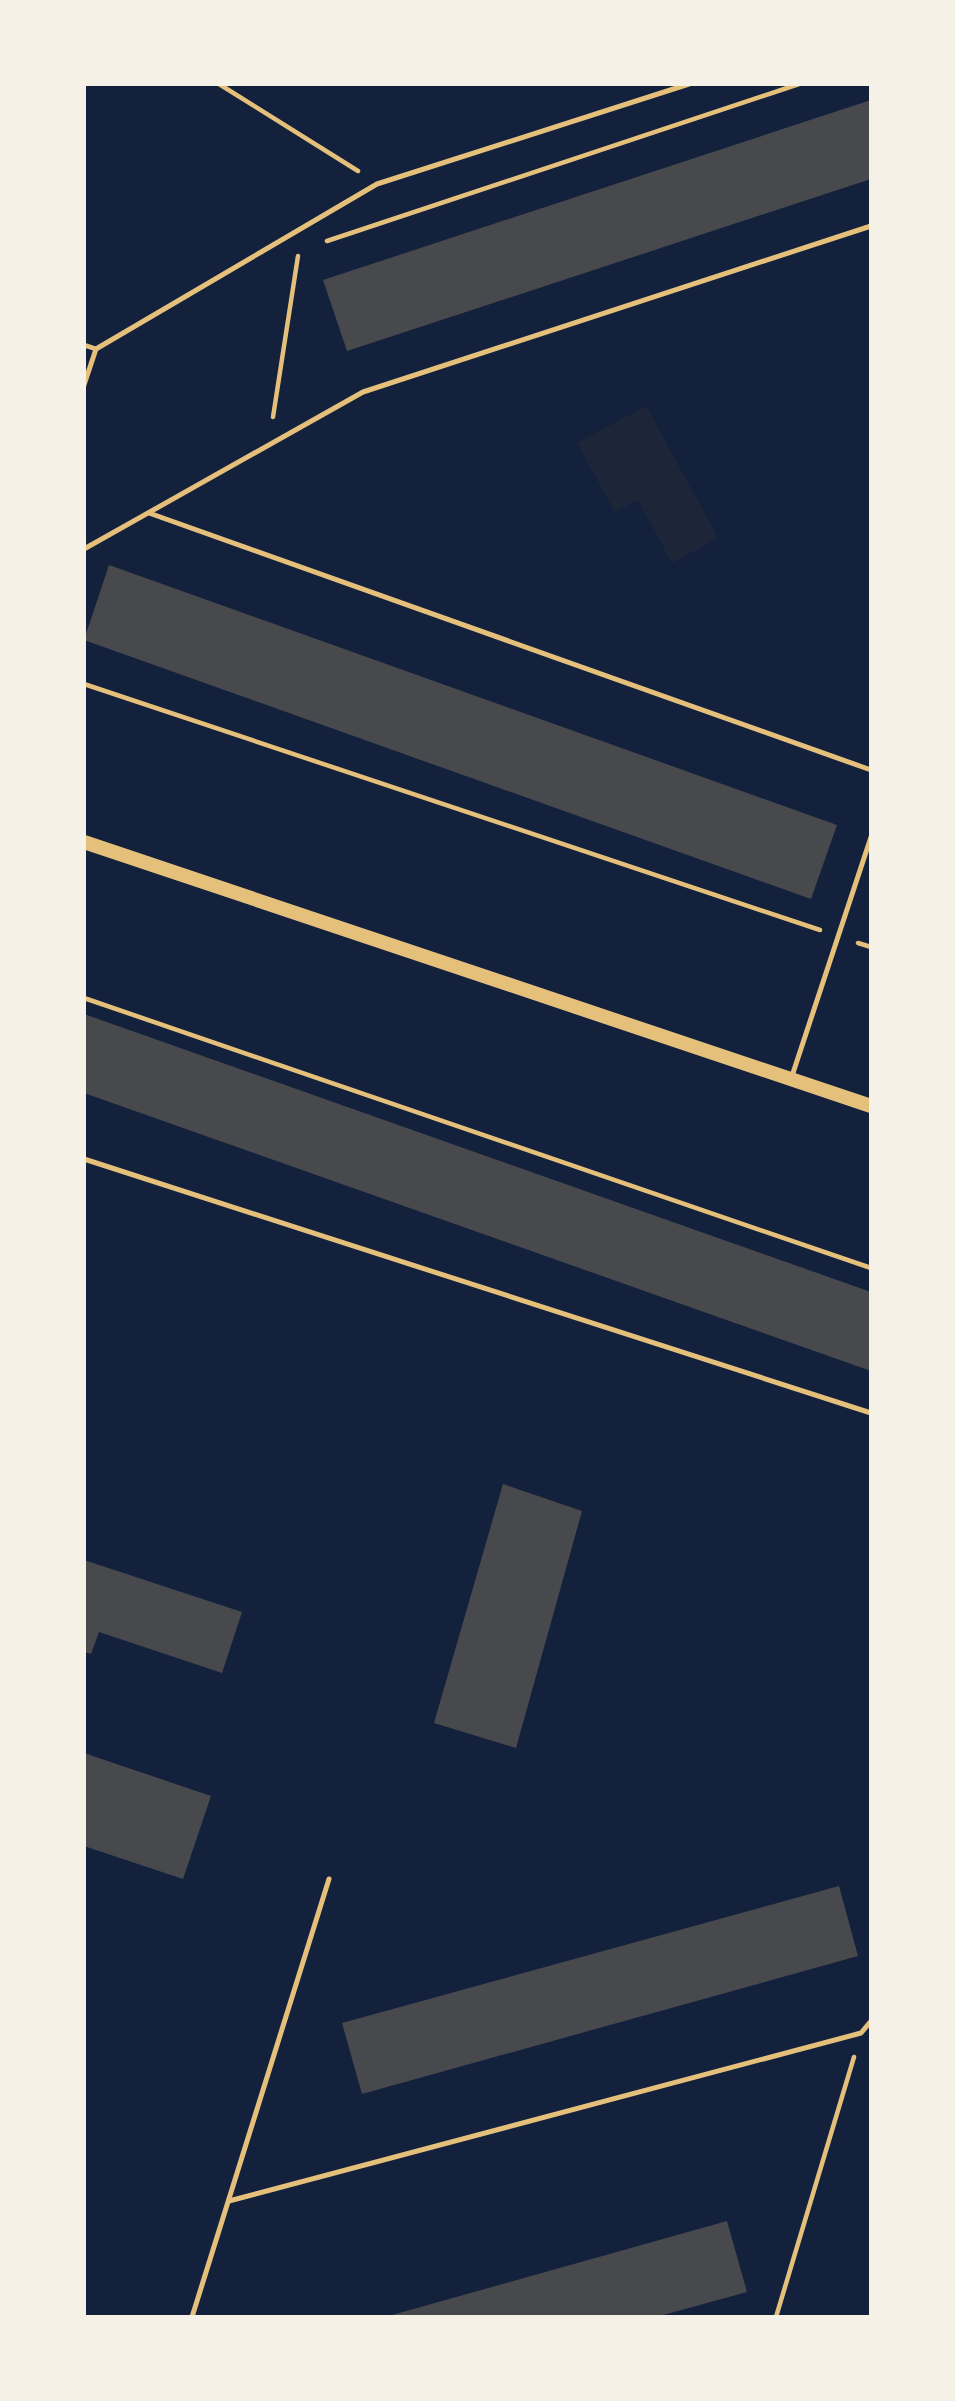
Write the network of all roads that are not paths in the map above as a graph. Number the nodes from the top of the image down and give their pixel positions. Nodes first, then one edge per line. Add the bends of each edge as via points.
1 (689, 84) edge
2 (871, 226) edge
3 (84, 345) edge
4 (96, 349) junction
5 (84, 385) edge
6 (149, 513) junction
7 (84, 549) edge
8 (871, 770) edge
9 (871, 837) edge
10 (84, 842) edge
11 (791, 1079) junction
12 (871, 1106) edge
13 (84, 1159) edge
14 (871, 1413) edge
15 (330, 1879) dead end
16 (871, 2021) edge
17 (229, 2201) junction
18 (192, 2317) edge

1 - 4 lane via 377,184
2 - 6 lane via 363,392
3 - 4 lane
4 - 5 lane
6 - 7 lane
6 - 8 lane
9 - 11 lane
10 - 11 main road
11 - 12 main road
13 - 14 lane
15 - 17 lane
16 - 17 lane via 862,2033
17 - 18 lane

